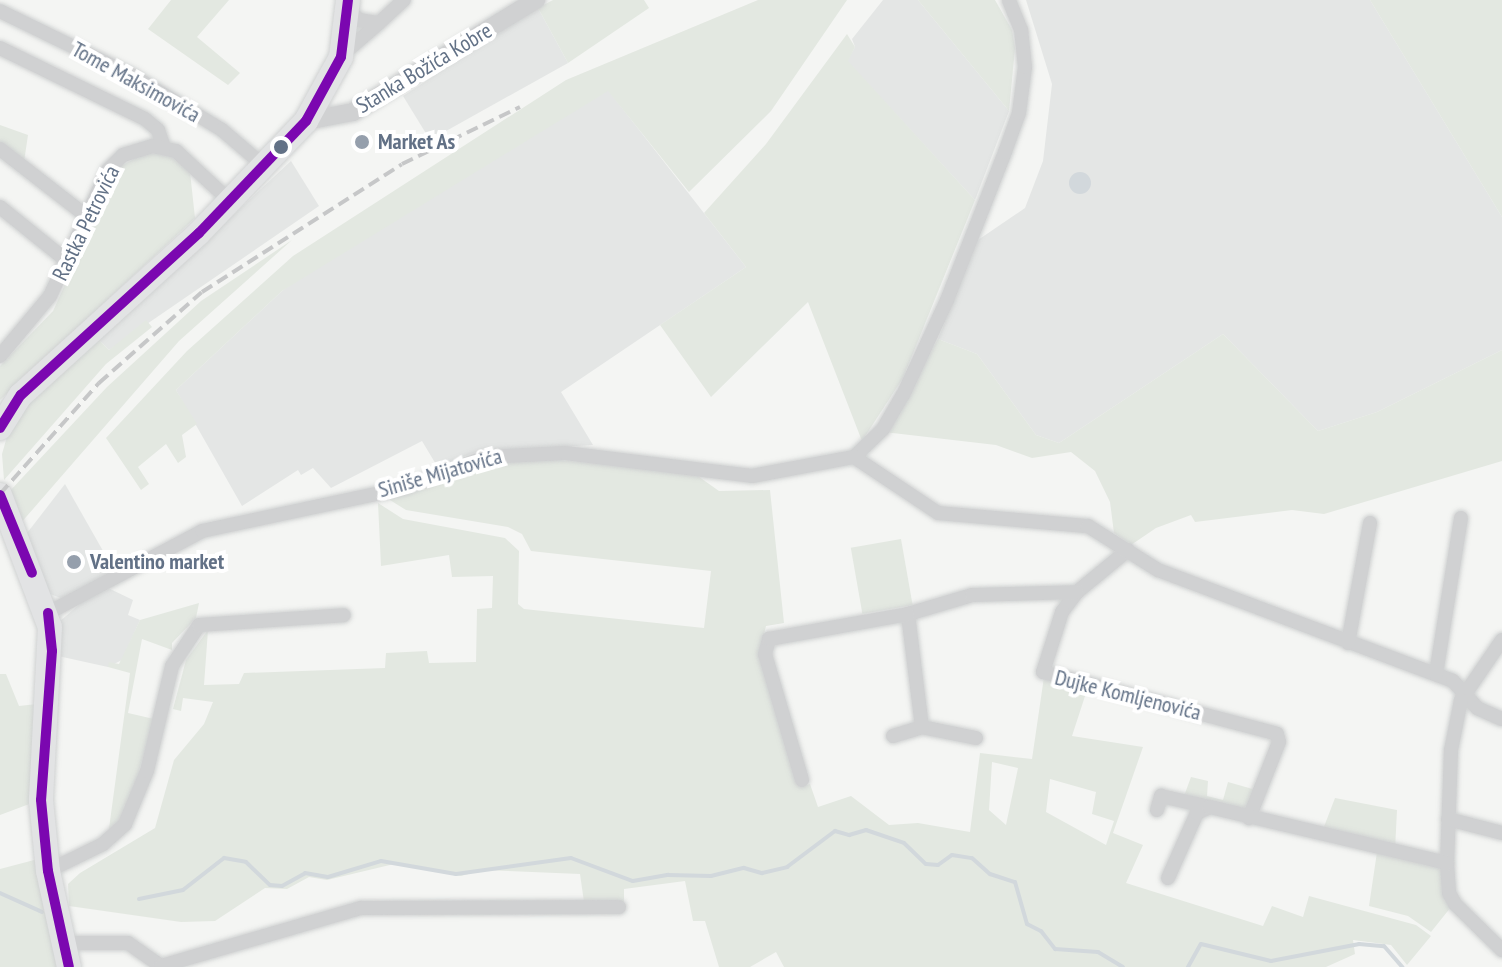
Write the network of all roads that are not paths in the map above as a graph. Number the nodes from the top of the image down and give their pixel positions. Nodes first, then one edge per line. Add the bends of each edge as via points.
1 (404, 0) edge
2 (536, 0) edge
3 (1009, 0) edge
4 (348, 5) edge
5 (0, 11) edge
6 (379, 23) junction
7 (0, 48) edge
8 (341, 57) junction
9 (325, 89) junction
10 (341, 117) junction
11 (306, 121) junction
12 (164, 147) junction
13 (0, 149) edge
14 (264, 166) junction
15 (230, 201) junction
16 (0, 207) edge
17 (85, 215) junction
18 (67, 261) junction
19 (3, 346) edge
20 (0, 428) edge
21 (854, 457) junction
22 (0, 495) edge
23 (1461, 518) dead end
24 (1370, 523) dead end
25 (1128, 550) junction
26 (1077, 592) junction
27 (48, 613) junction
28 (908, 614) junction
29 (344, 615) dead end
30 (1502, 640) edge
31 (1348, 643) junction
32 (1436, 674) junction
33 (1465, 696) junction
34 (1502, 719) edge
35 (922, 727) junction
36 (893, 736) dead end
37 (976, 738) dead end
38 (802, 780) dead end
39 (1210, 807) junction
40 (1157, 810) dead end
41 (1249, 818) junction
42 (1448, 819) junction
43 (1502, 833) edge
44 (1447, 863) junction
45 (48, 871) junction
46 (1168, 878) dead end
47 (619, 907) dead end
48 (1502, 950) edge
49 (66, 955) edge

1 - 6 street
2 - 10 street, Stanka Božića Kobre
3 - 21 street via 1021,30 1025,67 1019,113 947,300 903,395 883,429
4 - 6 street via 359,20
4 - 8 main road
5 - 14 street, Tome Maksimovića via 133,76 222,130
6 - 8 street
7 - 12 street via 135,113 158,130
8 - 9 main road
9 - 10 street via 329,108
9 - 11 main road
10 - 11 street, Stanka Božića Kobre
11 - 14 main road
12 - 15 street via 188,159
12 - 17 street, Rastka Petrovića via 141,147 115,161
13 - 17 street
14 - 15 main road
15 - 20 main road via 27,389
16 - 18 street
17 - 18 street, Rastka Petrovića
18 - 19 street, Rastka Petrovića via 35,319
21 - 25 street via 938,513 1088,526
21 - 27 street, Siniše Mijatovića via 752,476 565,453 485,457 404,488 202,531
22 - 27 main road
23 - 32 street
24 - 31 street
25 - 26 street, Dujke Komljenovića
25 - 31 street via 1158,570
26 - 28 street via 972,595
26 - 41 street, Dujke Komljenovića via 1056,623 1043,672 1277,734 1279,742
27 - 45 main road via 52,651 41,800
28 - 35 street
28 - 38 street via 769,639 765,654
29 - 45 street via 199,625 172,666 147,771 125,824 103,844
30 - 33 street
31 - 32 street
32 - 33 street via 1453,681
33 - 34 street
33 - 42 street via 1452,740
35 - 36 street
35 - 37 street
39 - 40 street via 1161,796
39 - 41 street
39 - 46 street via 1197,813
41 - 44 street
42 - 43 street
42 - 44 street
44 - 48 street via 1455,904
45 - 49 main road
47 - 49 street via 361,908 161,966 128,943

